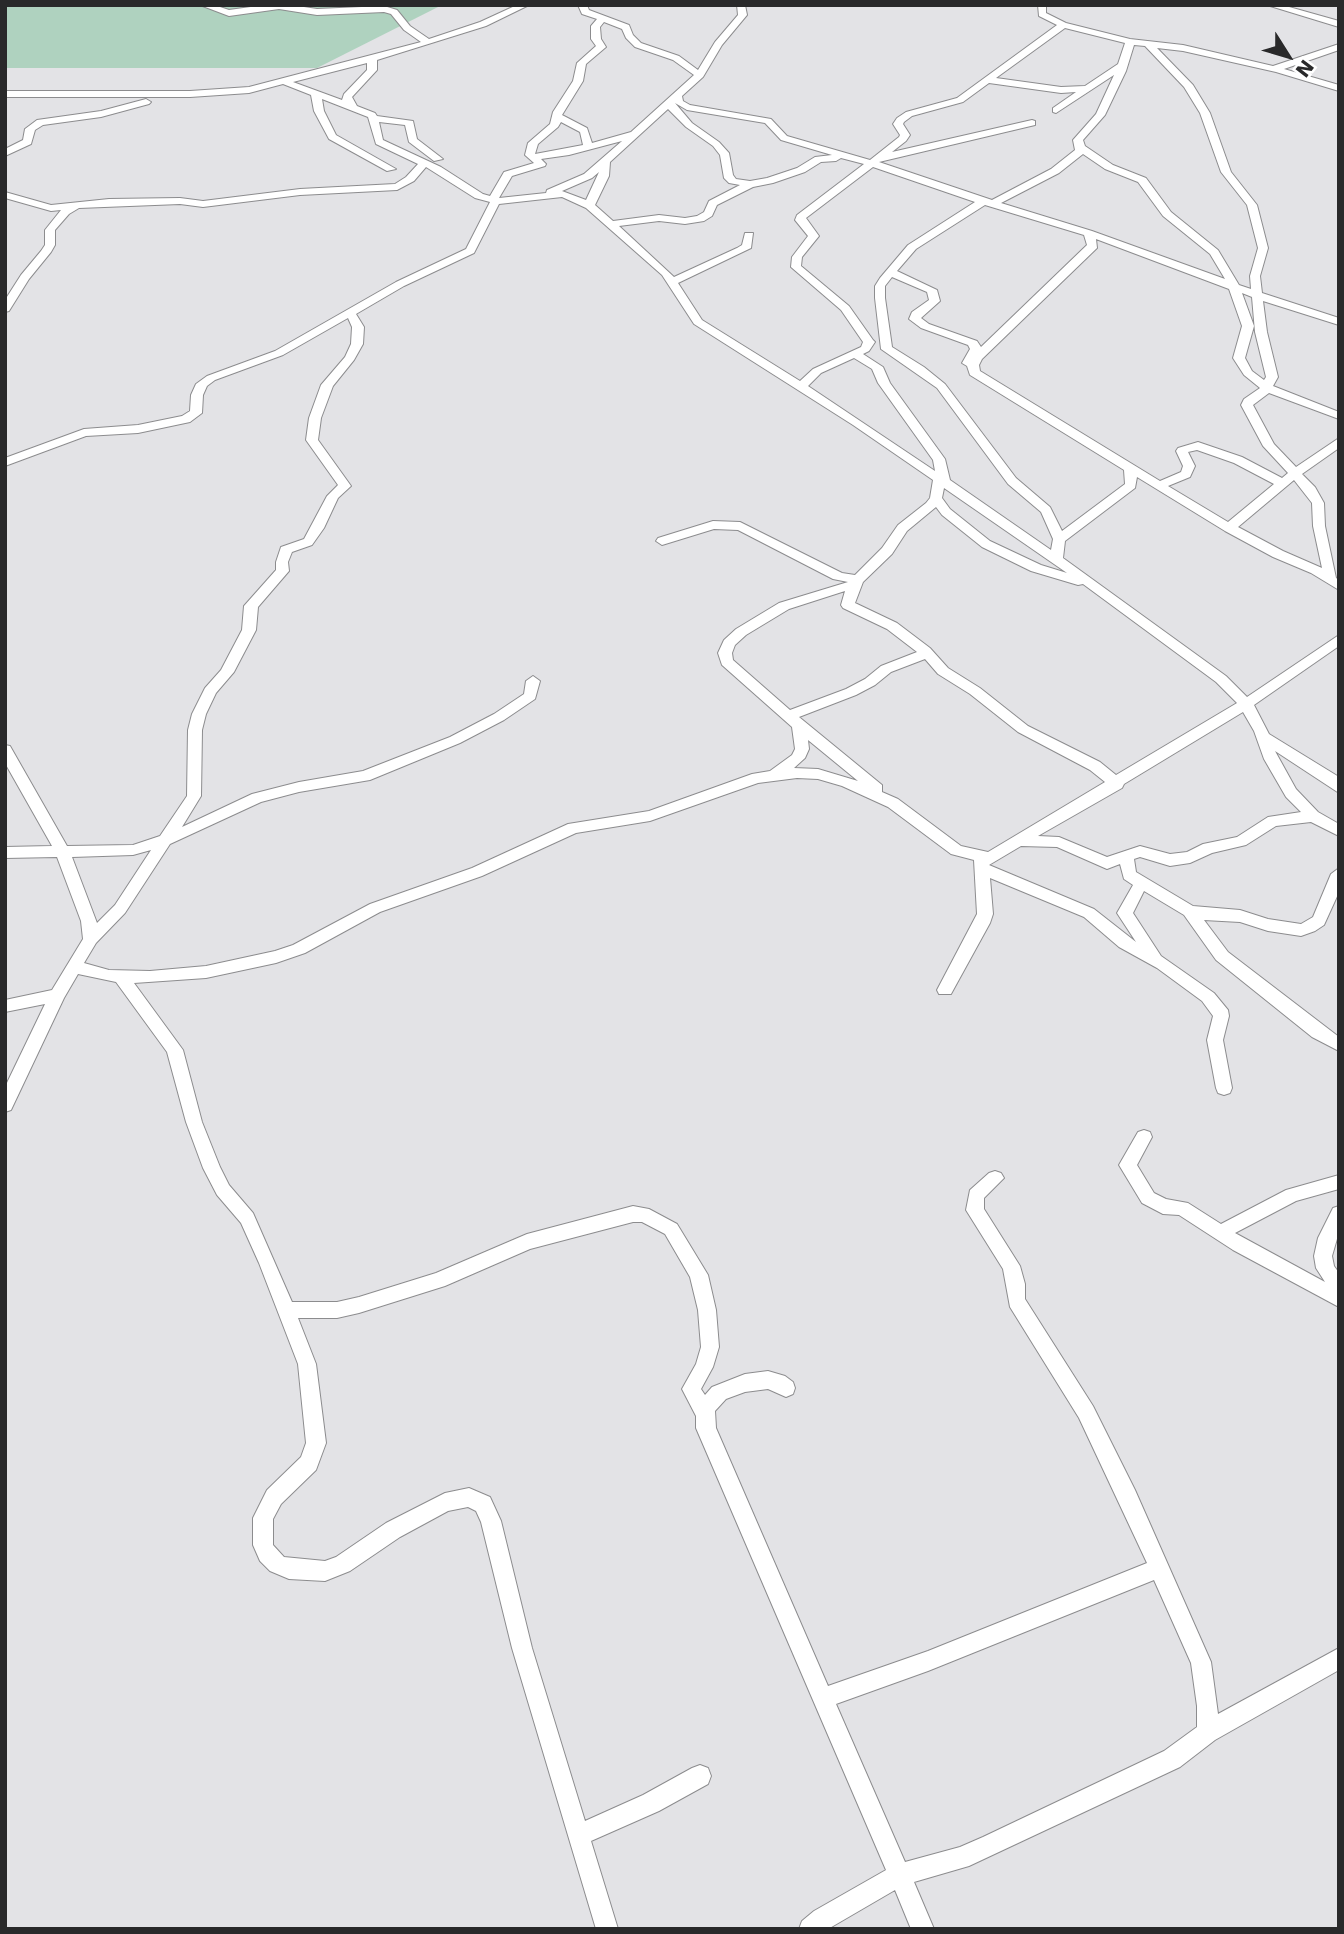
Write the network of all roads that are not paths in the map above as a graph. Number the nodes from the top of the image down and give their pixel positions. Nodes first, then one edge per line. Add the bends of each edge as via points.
1 (204, 5) edge
2 (525, 5) edge
3 (582, 5) edge
4 (741, 5) edge
5 (1042, 5) edge
6 (1271, 5) edge
7 (601, 20) junction
8 (1339, 24) edge
9 (1063, 25) junction
10 (1130, 42) junction
11 (428, 43) junction
12 (1148, 44) junction
13 (1339, 47) edge
14 (372, 59) junction
15 (1122, 66) junction
16 (1274, 69) junction
17 (700, 75) junction
18 (987, 80) junction
19 (286, 82) junction
20 (1339, 88) edge
21 (1088, 89) junction
22 (5, 94) edge
23 (190, 94) junction
24 (316, 94) junction
25 (677, 95) junction
26 (669, 104) junction
27 (353, 107) junction
28 (1056, 110) dead end
29 (557, 116) junction
30 (374, 119) junction
31 (1032, 123) dead end
32 (637, 133) junction
33 (588, 146) junction
34 (1081, 148) junction
35 (5, 153) edge
36 (533, 157) junction
37 (848, 157) junction
38 (438, 159) dead end
39 (875, 161) junction
40 (425, 163) junction
41 (603, 164) junction
42 (391, 169) dead end
43 (750, 184) junction
44 (5, 195) edge
45 (544, 196) junction
46 (494, 200) junction
47 (987, 202) junction
48 (590, 205) junction
49 (76, 207) junction
50 (610, 224) junction
51 (1088, 233) junction
52 (748, 235) dead end
53 (890, 272) junction
54 (5, 280) edge
55 (23, 281) junction
56 (672, 282) junction
57 (1234, 286) junction
58 (1257, 295) junction
59 (5, 309) edge
60 (351, 314) junction
61 (1339, 322) edge
62 (856, 355) junction
63 (980, 378) junction
64 (801, 386) junction
65 (1266, 388) junction
66 (1339, 416) edge
67 (1339, 442) edge
68 (5, 462) edge
69 (1130, 469) junction
70 (1295, 473) junction
71 (942, 481) junction
72 (1282, 483) junction
73 (1158, 486) junction
74 (936, 498) junction
75 (1229, 528) junction
76 (1059, 539) junction
77 (662, 541) dead end
78 (1056, 559) junction
79 (1334, 581) edge
80 (857, 582) junction
81 (1094, 586) junction
82 (1339, 639) edge
83 (927, 653) junction
84 (533, 681) dead end
85 (1247, 704) junction
86 (794, 721) junction
87 (1264, 737) junction
88 (5, 750) edge
89 (773, 776) junction
90 (1117, 784) junction
91 (1339, 788) edge
92 (893, 803) junction
93 (1313, 816) junction
94 (1339, 831) edge
95 (166, 840) junction
96 (1019, 841) junction
97 (62, 851) junction
98 (5, 853) edge
99 (1126, 855) junction
100 (981, 862) junction
101 (1339, 874) edge
102 (1142, 882) junction
103 (1189, 911) junction
104 (91, 939) junction
105 (1155, 960) junction
106 (75, 967) junction
107 (120, 976) junction
108 (945, 990) dead end
109 (57, 995) junction
110 (5, 1006) edge
111 (1339, 1045) edge
112 (1224, 1088) dead end
113 (5, 1105) edge
114 (1144, 1137) dead end
115 (995, 1178) dead end
116 (1339, 1182) edge
117 (1339, 1213) edge
118 (1219, 1233) junction
119 (1339, 1288) edge
120 (1339, 1299) edge
121 (286, 1310) junction
122 (786, 1388) dead end
123 (704, 1412) junction
124 (1159, 1567) junction
125 (1339, 1658) edge
126 (824, 1698) junction
127 (1207, 1732) junction
128 (701, 1776) dead end
129 (579, 1836) junction
130 (900, 1874) junction
131 (607, 1929) edge
132 (810, 1929) edge
133 (923, 1929) edge

1 - 11 street via 229,13 279,6 317,12 384,9 394,12
2 - 11 street
3 - 7 street via 585,12
4 - 17 street via 743,15
5 - 9 street via 1042,14
6 - 8 street
7 - 17 street via 626,27 638,45 676,58
7 - 29 street via 595,26 602,46 582,63 578,81
9 - 10 street
9 - 18 street
10 - 12 street
10 - 15 street
11 - 14 street
12 - 16 street
12 - 58 street via 1188,85 1205,113 1226,172 1252,205 1263,248 1255,276
13 - 16 street
14 - 19 street
14 - 27 street via 372,70 347,96
15 - 21 street
15 - 34 street via 1100,116 1078,140
16 - 20 street
17 - 25 street
18 - 21 street
18 - 39 street via 955,103 900,120 905,138
19 - 23 street
19 - 24 street
21 - 28 street
22 - 23 street
23 - 35 street via 40,122 30,129 28,142
24 - 27 street
24 - 42 street via 332,137
25 - 26 street
25 - 37 street via 687,107 764,120 787,139
26 - 32 street
26 - 43 street via 725,155 729,178
27 - 30 street
29 - 33 street via 584,130
29 - 36 street via 555,125 533,143
30 - 38 street via 410,123 412,140
30 - 40 street via 377,141
31 - 39 street
32 - 33 street
32 - 41 street
33 - 36 street
34 - 47 street via 1055,171
34 - 57 street via 1109,167 1142,180 1167,214 1214,252
36 - 46 street via 541,165 508,174
37 - 39 street
37 - 43 street via 819,159 801,170
39 - 47 street
39 - 62 street via 801,217 814,236 795,263 845,308 869,342
40 - 46 street via 479,196
40 - 49 street via 407,183 389,188 300,192 203,204 109,202
41 - 45 street
41 - 48 street via 604,176
43 - 50 street via 713,203 699,219
44 - 49 street via 51,208
45 - 46 street
45 - 48 street via 563,194
46 - 60 street via 470,251 400,284
47 - 51 street
47 - 53 street via 912,247
48 - 50 street
49 - 55 street via 65,212 50,230 50,245
50 - 56 street
51 - 57 street
51 - 63 street via 1093,246 977,358 973,370
52 - 56 street via 747,246 741,250
53 - 63 street via 932,290 935,301 915,319 972,343 976,349 966,368
53 - 76 street via 880,286 887,349 932,377 951,396 999,465 1046,510
54 - 55 street
55 - 59 street
56 - 64 street via 698,322
57 - 58 street
57 - 65 street via 1248,326 1240,361
58 - 61 street
58 - 65 street via 1261,332 1273,372
60 - 68 street via 279,353 211,378 197,395 196,412 186,419 84,433
60 - 95 street via 358,327 357,344 327,385 314,418 312,440 345,486 332,496 308,542 285,551 283,572 251,606 249,630 199,714 193,759 196,791
62 - 64 street via 817,371
62 - 71 street via 877,367 939,459
63 - 69 street
64 - 71 street
65 - 66 street
65 - 70 street via 1247,401 1249,413 1269,446
67 - 70 street
69 - 73 street
69 - 76 street via 1131,485
70 - 72 street
70 - 79 street via 1318,503 1319,526
71 - 74 street
71 - 78 street
72 - 73 street via 1198,446 1186,447 1181,453 1188,472
72 - 75 street
73 - 75 street
74 - 80 street via 902,528
74 - 81 street via 970,533 997,550
75 - 79 street
76 - 78 street
77 - 80 street via 713,525 740,526
78 - 81 street
80 - 83 street via 849,606 892,626
80 - 86 street via 784,606 741,632 724,653 727,662
81 - 85 street via 1184,650
82 - 85 street
83 - 86 street via 886,669
83 - 90 street via 943,671 1023,729 1095,765
84 - 95 street via 526,700 455,740 365,776 257,798
85 - 87 street
85 - 90 street
86 - 89 street via 802,749
86 - 92 street
87 - 91 street
87 - 93 street via 1291,793
88 - 97 street
89 - 92 street via 833,777
89 - 107 street via 661,813 573,828 477,872 375,908 276,957 206,972
90 - 96 street
92 - 100 street via 944,844
93 - 94 street
93 - 99 street via 1273,821 1241,841 1208,848 1190,858 1168,860 1140,851
95 - 97 street via 130,850
95 - 104 street via 120,909
96 - 99 street via 1059,842 1105,862
96 - 100 street
97 - 98 street
97 - 104 street via 89,921
99 - 102 street via 1127,871
100 - 105 street via 1089,914
100 - 108 street via 985,914
101 - 103 street via 1319,921 1306,929
102 - 103 street
102 - 105 street via 1125,913
103 - 111 street via 1222,956
104 - 106 street
105 - 112 street via 1220,1010 1215,1040
106 - 107 street
106 - 109 street
107 - 121 street via 175,1050 212,1168 223,1190 247,1218
109 - 110 street
109 - 113 street
114 - 118 street via 1128,1165 1142,1192 1157,1203 1182,1208
115 - 124 street via 976,1195 975,1210 1011,1266 1016,1301 1086,1412
116 - 118 street via 1292,1195
117 - 119 street via 1323,1256 1331,1280
118 - 120 street
121 - 123 street via 359,1305 439,1280 527,1242 643,1214 671,1229 699,1275 709,1347 691,1389
121 - 129 street via 307,1364 316,1443 309,1463 274,1497 263,1518 267,1555 289,1569 325,1571 445,1502 469,1497 484,1504
122 - 123 street via 768,1380 733,1387 713,1398
123 - 126 street via 706,1428
124 - 126 street
124 - 127 street via 1201,1662
125 - 127 street
126 - 130 street
127 - 130 street via 1172,1759 991,1845
128 - 129 street
129 - 131 street
130 - 132 street
130 - 133 street

